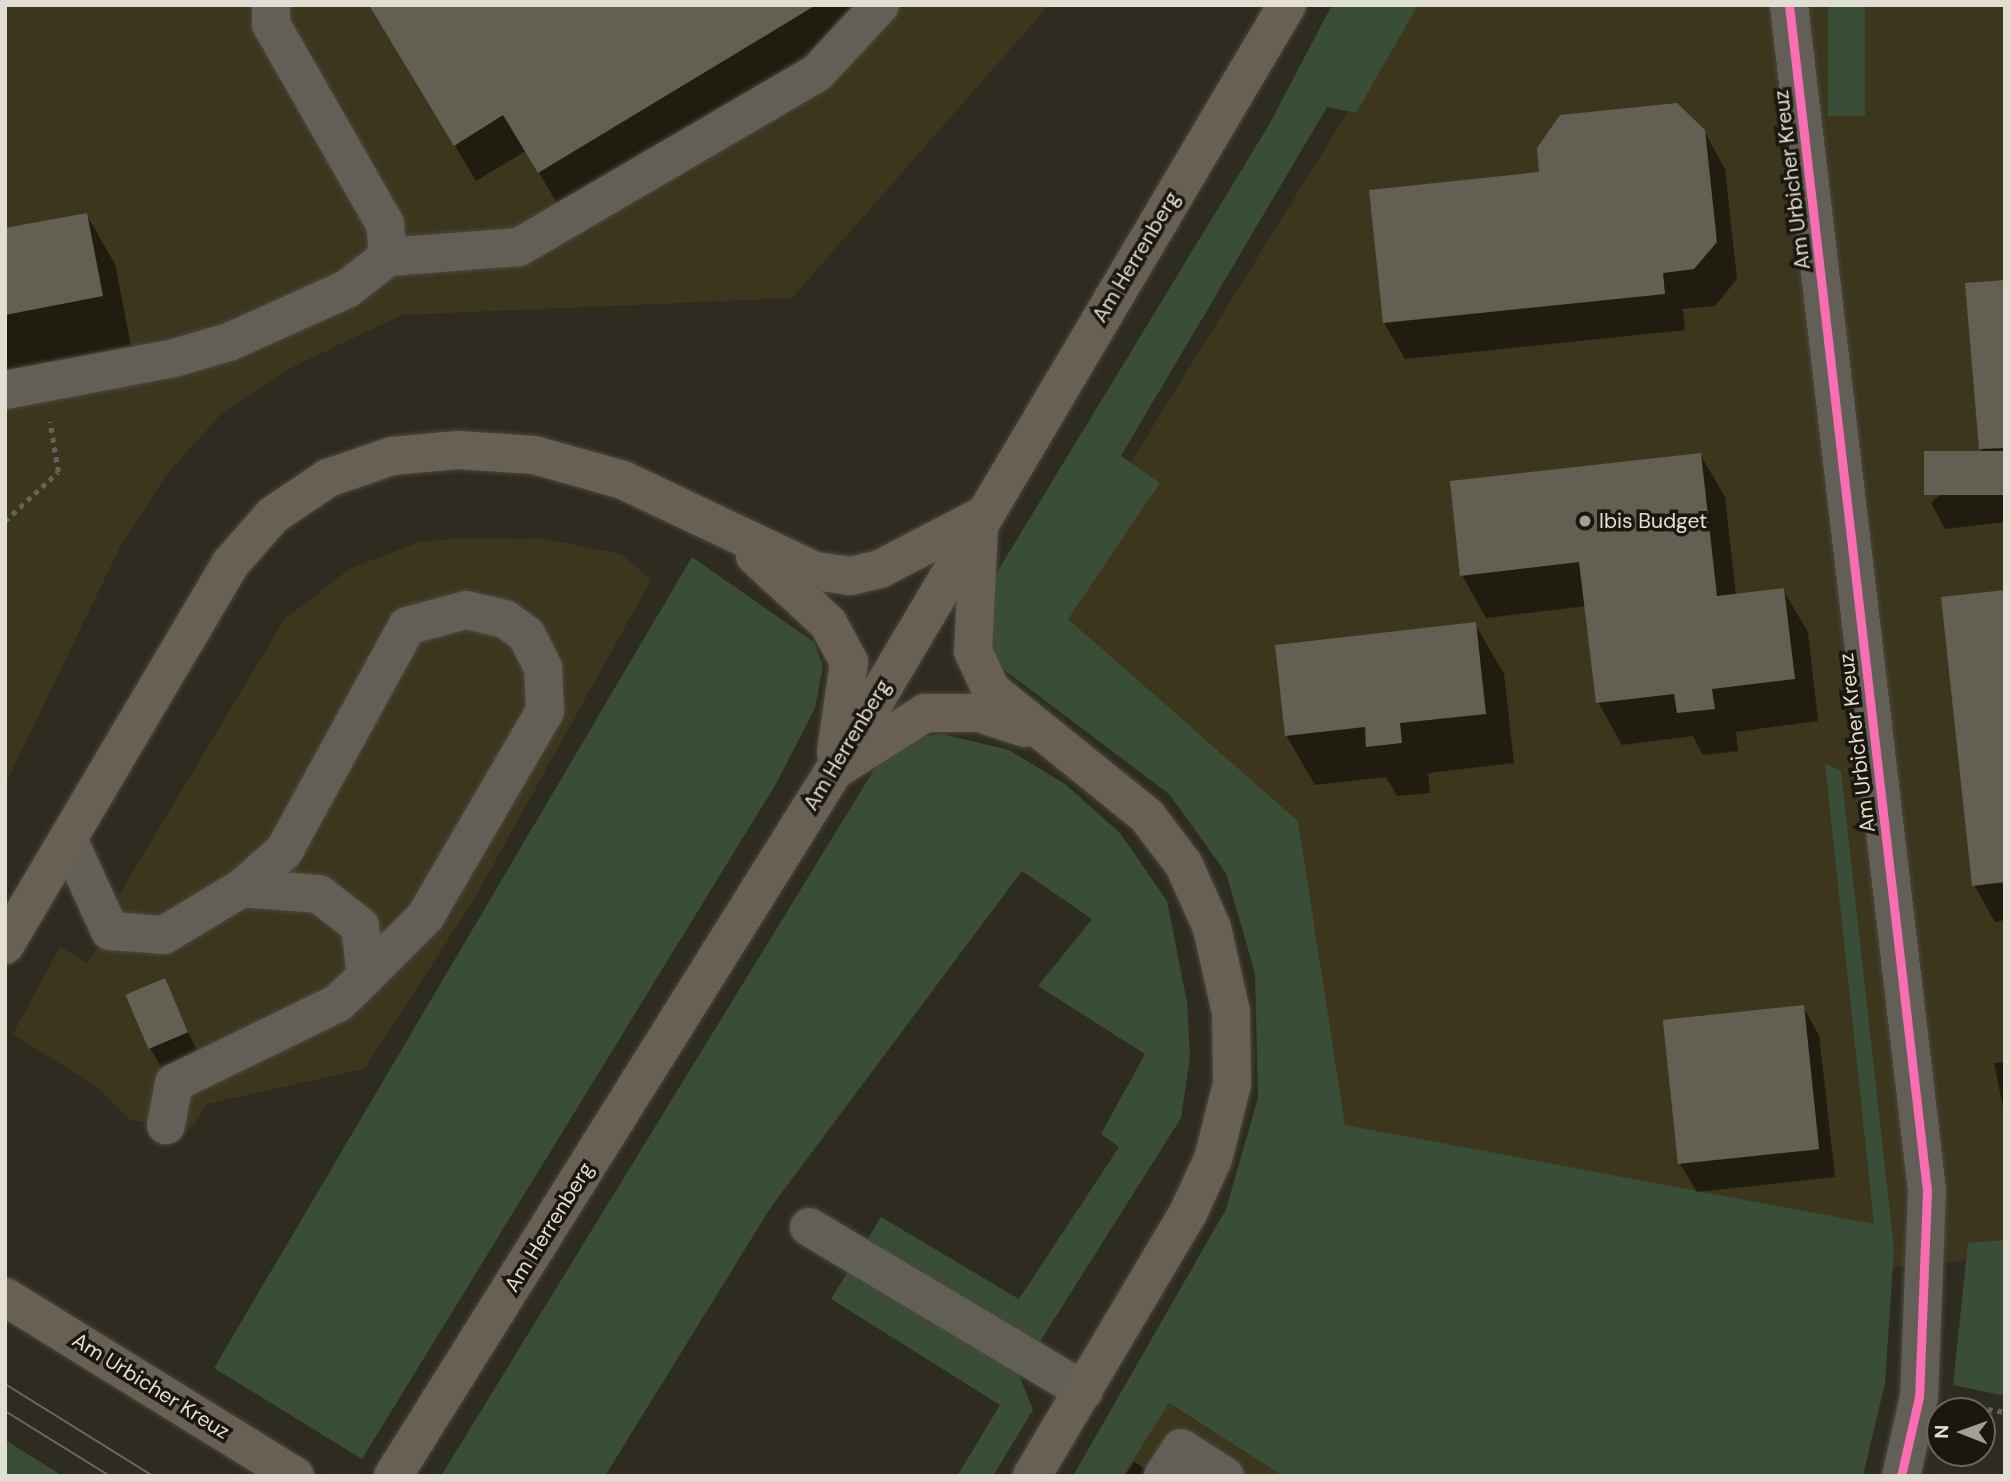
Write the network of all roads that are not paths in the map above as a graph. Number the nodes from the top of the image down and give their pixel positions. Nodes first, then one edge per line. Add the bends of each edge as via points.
1 (271, 5) edge
2 (880, 5) edge
3 (1287, 5) edge
4 (1789, 5) edge
5 (388, 257) junction
6 (5, 390) edge
7 (980, 517) junction
8 (736, 538) junction
9 (1037, 732) junction
10 (833, 772) junction
11 (68, 839) junction
12 (242, 888) junction
13 (5, 945) edge
14 (366, 976) junction
15 (166, 1125) dead end
16 (809, 1227) dead end
17 (5, 1297) edge
18 (1084, 1391) junction
19 (295, 1476) edge
20 (393, 1476) edge
21 (1032, 1476) edge
22 (1163, 1476) edge
23 (1224, 1476) edge
24 (1901, 1476) edge

1 - 5 street via 271,24 385,224
2 - 5 street via 817,74 519,247
3 - 7 main road, Am Herrenberg
4 - 24 street, Am Urbicher Kreuz via 1927,1191 1919,1397
5 - 6 street via 347,289 229,342
7 - 8 main road via 880,569 850,576 815,571
7 - 9 main road via 973,651 991,690
7 - 10 main road, Am Herrenberg
8 - 10 main road via 828,623 849,662
8 - 11 main road via 623,480 534,455 458,450 392,456 328,478 273,515 230,564
9 - 10 main road via 979,713 925,713
9 - 18 main road via 1147,816 1184,865 1212,928 1231,1012 1232,1084 1213,1159
10 - 20 main road, Am Herrenberg
11 - 12 street via 110,932 164,935
11 - 13 main road
12 - 14 street via 318,894 360,926
12 - 14 street via 285,850 407,626 466,610 505,619 526,634 543,668 545,711 425,917
14 - 15 street via 338,1003 174,1083
16 - 18 street
17 - 19 main road, Am Urbicher Kreuz
18 - 21 main road
22 - 23 street via 1181,1448

